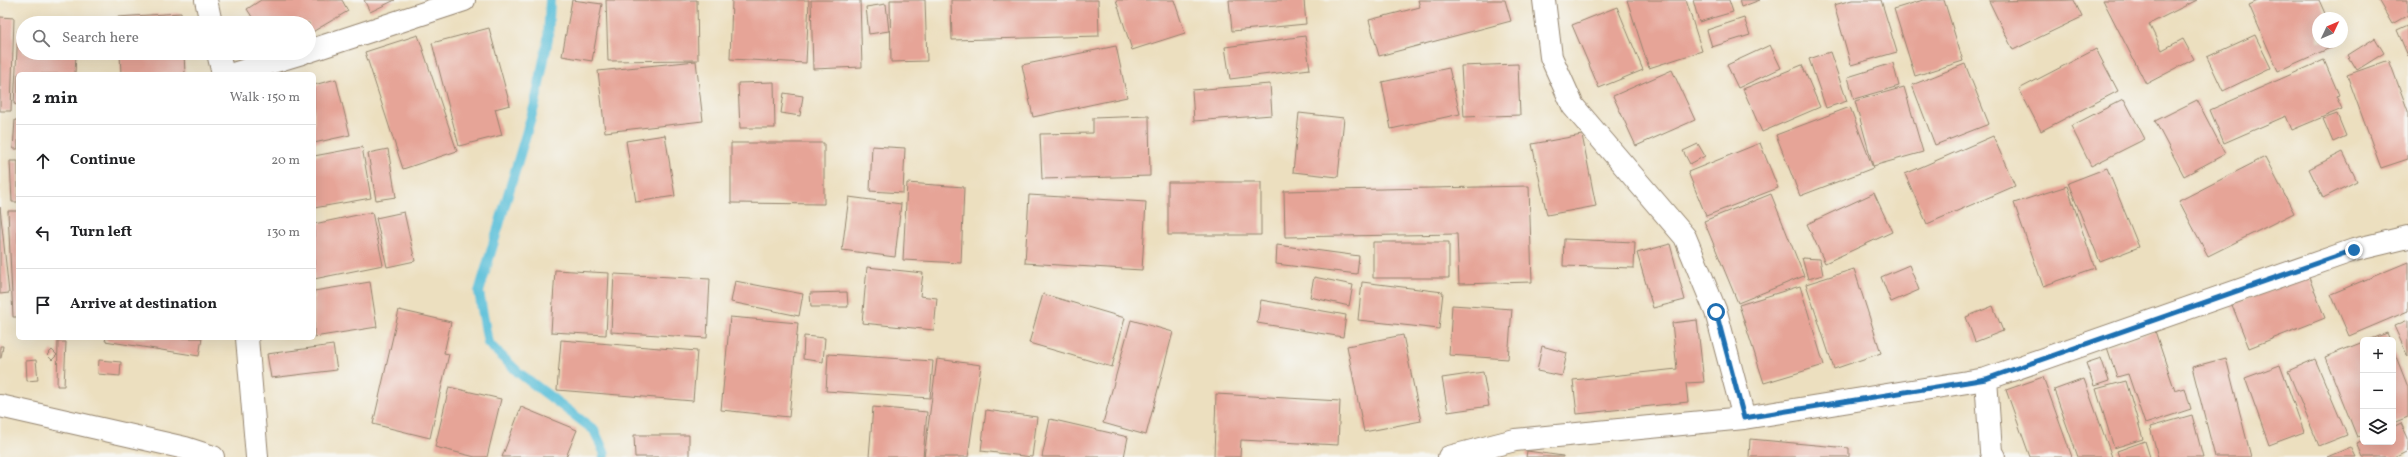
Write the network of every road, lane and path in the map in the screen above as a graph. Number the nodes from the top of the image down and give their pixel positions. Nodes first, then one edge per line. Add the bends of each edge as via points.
1 (206, 0) edge
2 (464, 0) edge
3 (1544, 0) edge
4 (209, 16) edge
5 (316, 49) edge
6 (220, 60) edge
7 (279, 60) edge
8 (223, 72) edge
9 (240, 72) edge
10 (2408, 237) edge
11 (247, 340) edge
12 (1986, 379) junction
13 (0, 406) edge
14 (1744, 418) junction
15 (213, 457) edge
16 (258, 457) edge
17 (1449, 457) edge
18 (1994, 457) edge

1 - 4 street
2 - 5 street
3 - 14 street via 1550,57 1573,106 1685,237 1716,312
6 - 8 street
7 - 9 street
10 - 12 street via 2354,250
11 - 16 street
12 - 14 street
12 - 18 street via 1991,452
13 - 15 street via 185,448
14 - 17 street via 1515,440

